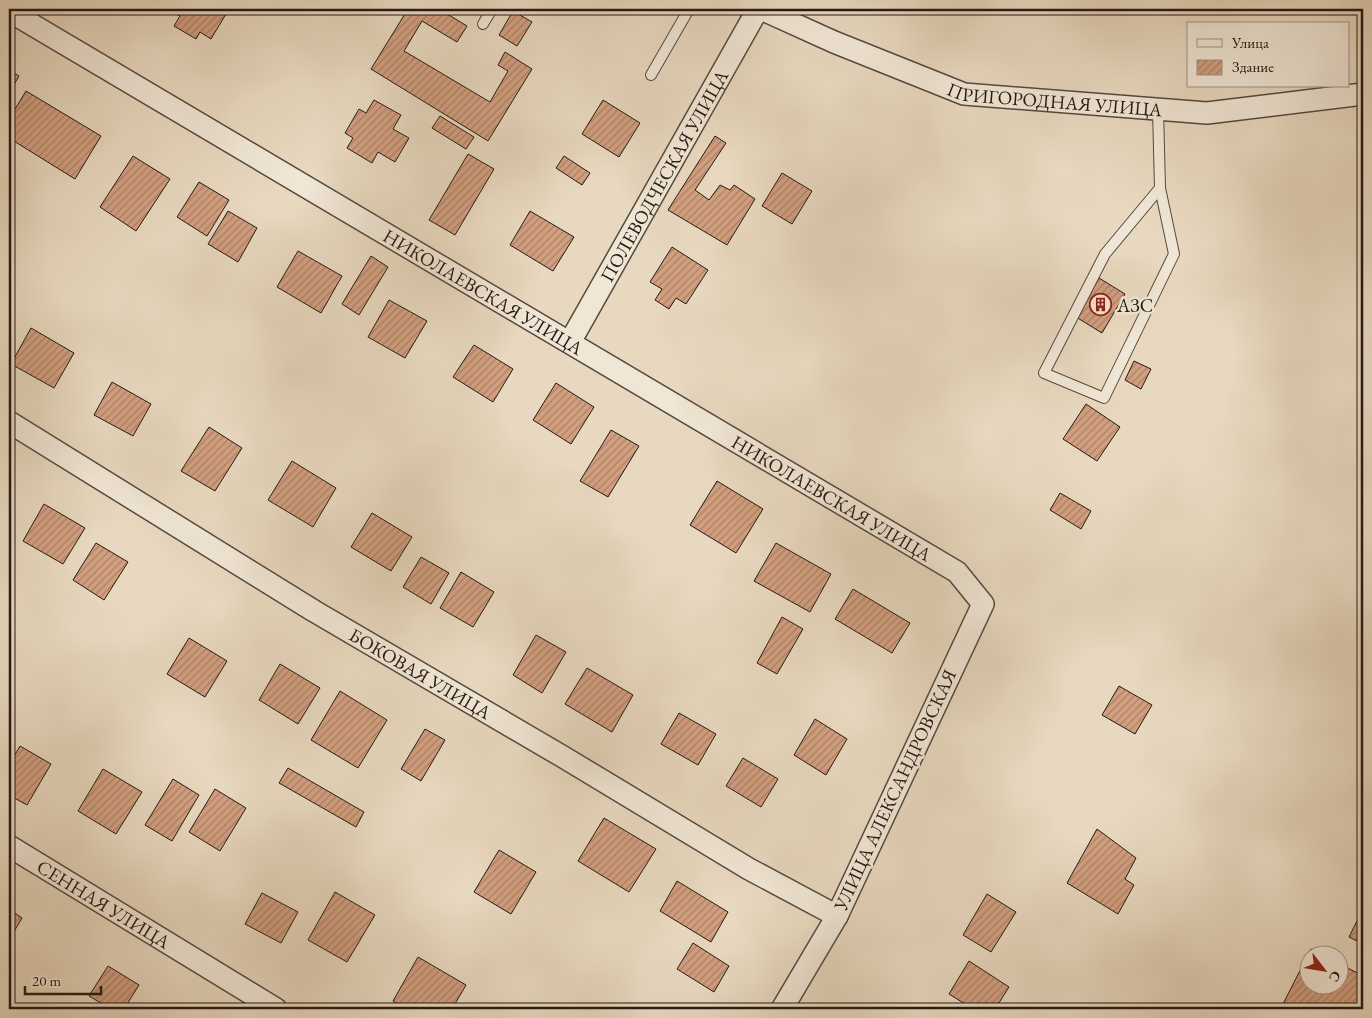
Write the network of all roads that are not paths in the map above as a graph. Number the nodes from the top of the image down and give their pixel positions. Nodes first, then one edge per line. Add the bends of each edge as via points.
1 (492, 9) edge
2 (689, 9) edge
3 (760, 9) edge
4 (9, 11) edge
5 (483, 24) dead end
6 (651, 75) dead end
7 (1363, 94) edge
8 (1158, 109) junction
9 (1160, 188) junction
10 (570, 342) junction
11 (9, 422) edge
12 (957, 572) joint
13 (9, 846) edge
14 (836, 916) junction
15 (276, 1009) edge
16 (782, 1009) edge

1 - 5 lane
2 - 6 lane
3 - 8 street, ПРИГОРОДНАЯ УЛИЦА via 964,94
3 - 10 street, ПОЛЕВОДЧЕСКАЯ УЛИЦА
4 - 10 street, НИКОЛАЕВСКАЯ УЛИЦА
7 - 8 street, ПРИГОРОДНАЯ УЛИЦА via 1207,113
8 - 9 lane
9 - 9 lane via 1105,254 1044,373 1104,398 1174,254
10 - 12 street, НИКОЛАЕВСКАЯ УЛИЦА
11 - 14 street, БОКОВАЯ УЛИЦА via 323,616 749,869
12 - 14 street, УЛИЦА АЛЕКСАНДРОВСКАЯ via 983,604
13 - 15 street, СЕННАЯ УЛИЦА
14 - 16 street, УЛИЦА АЛЕКСАНДРОВСКАЯ

